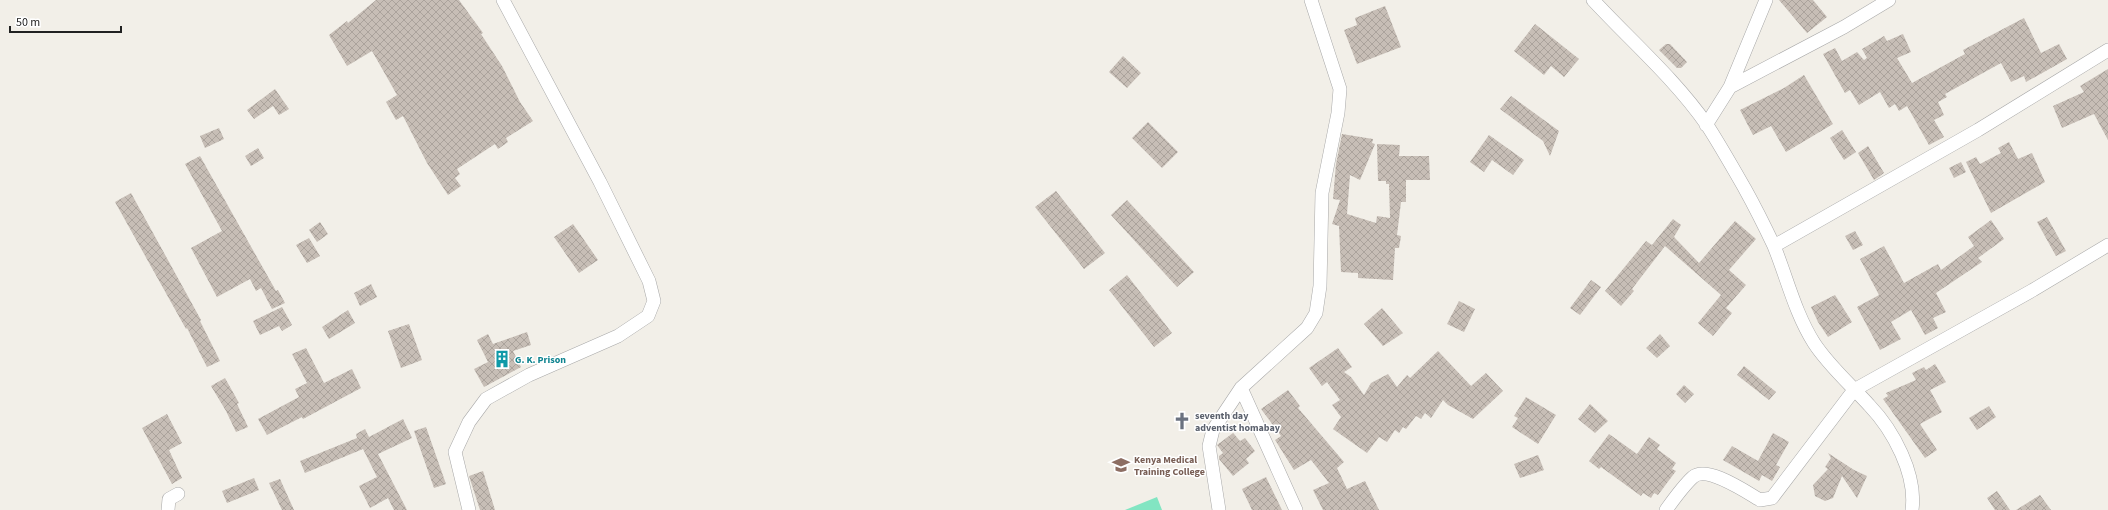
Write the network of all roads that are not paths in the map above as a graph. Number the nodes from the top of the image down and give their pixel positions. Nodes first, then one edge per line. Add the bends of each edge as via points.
1 (502, 0) edge
2 (1312, 0) edge
3 (1593, 0) edge
4 (1766, 0) edge
5 (1889, 0) edge
6 (2108, 50) edge
7 (1730, 87) junction
8 (1706, 125) junction
9 (2108, 245) edge
10 (1774, 246) junction
11 (1241, 388) junction
12 (1854, 390) junction
13 (178, 494) dead end
14 (168, 510) edge
15 (469, 510) edge
16 (1219, 510) edge
17 (1296, 510) edge
18 (1666, 510) edge
19 (1912, 510) edge

1 - 15 street via 604,190 649,281 654,301 648,316 618,336 529,375 486,399 469,422 455,452
2 - 11 street via 1340,89 1338,113 1322,193 1320,286 1316,313 1308,328
3 - 8 street via 1669,81
4 - 7 street
5 - 7 street via 1844,27
6 - 10 street via 1978,130
7 - 8 street
8 - 10 street via 1745,189
9 - 12 street
10 - 12 street via 1790,293 1813,342
11 - 16 street via 1213,430 1209,446
11 - 17 street
12 - 18 street via 1772,498 1760,500 1706,473 1694,476
12 - 19 street via 1870,406 1895,441 1909,473
13 - 14 street via 169,499

